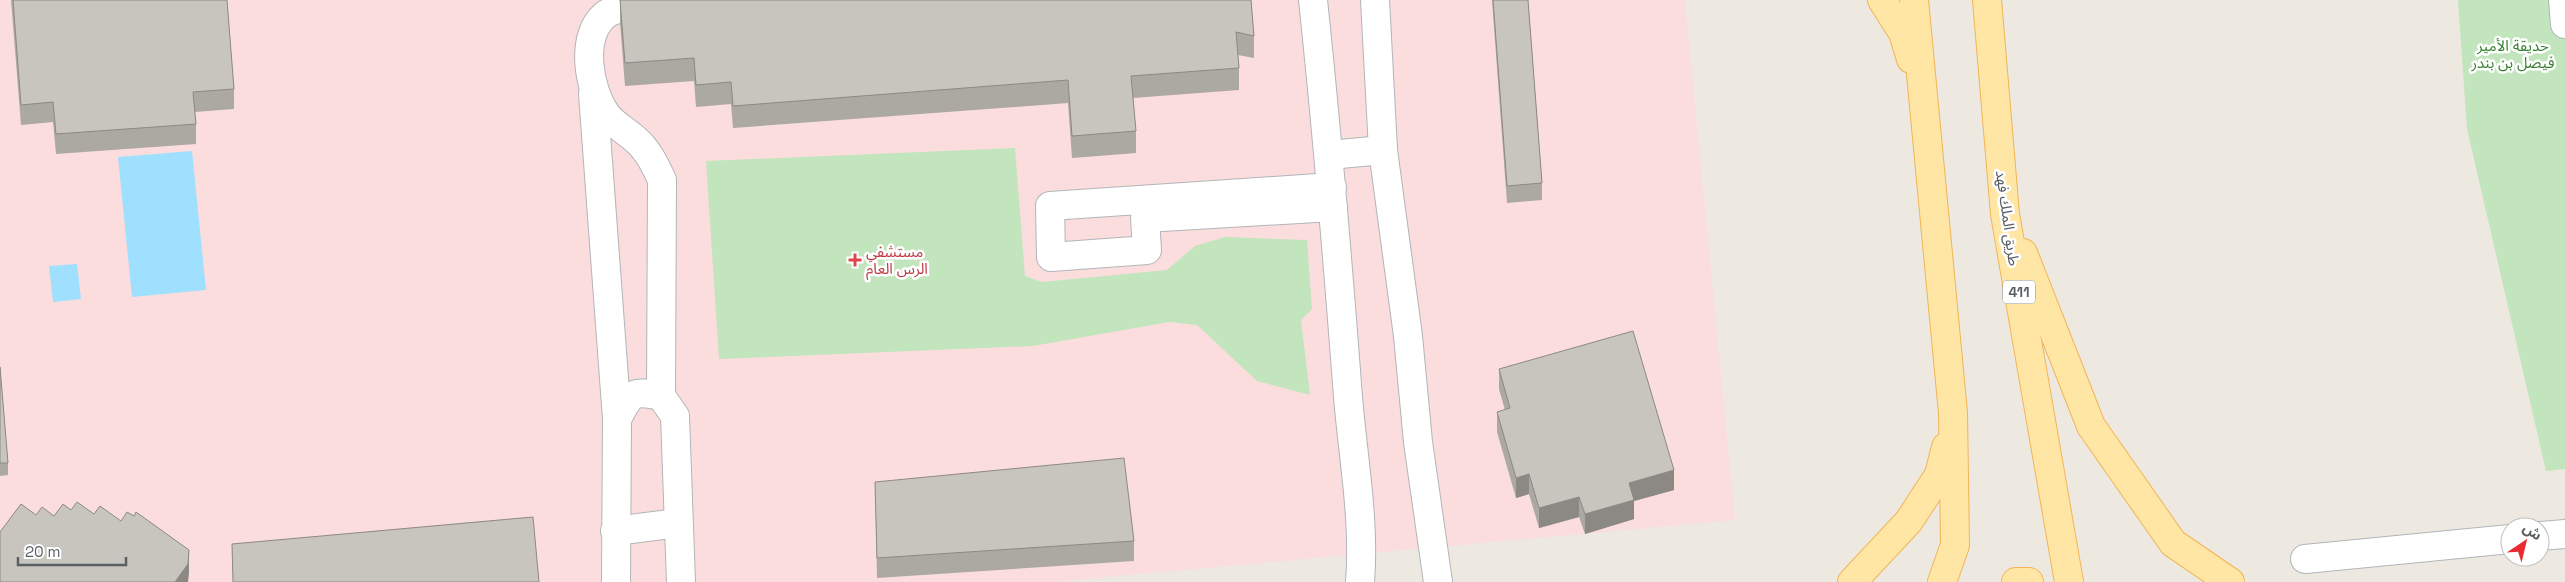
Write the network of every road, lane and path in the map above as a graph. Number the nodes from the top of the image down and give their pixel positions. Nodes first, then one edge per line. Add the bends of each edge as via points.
1 (1313, 0) edge
2 (1374, 0) edge
3 (1882, 0) edge
4 (1914, 0) edge
5 (1987, 0) edge
6 (2563, 0) edge
7 (637, 4) edge
8 (2565, 24) edge
9 (593, 93) junction
10 (1924, 99) junction
11 (1383, 150) junction
12 (1329, 155) junction
13 (1332, 197) junction
14 (2005, 214) junction
15 (661, 396) junction
16 (1953, 413) junction
17 (617, 419) junction
18 (678, 523) junction
19 (615, 531) junction
20 (2565, 534) edge
21 (2550, 535) edge
22 (2500, 540) edge
23 (2304, 558) dead end
24 (616, 582) edge
25 (681, 582) edge
26 (1360, 582) edge
27 (1438, 582) edge
28 (1852, 582) edge
29 (1942, 582) edge
30 (2016, 582) edge
31 (2029, 582) edge
32 (2069, 582) edge
33 (2230, 582) edge

1 - 12 street
2 - 11 street
3 - 10 main road via 1903,33
4 - 10 main road
5 - 14 main road, طريق الملك فهد / 411
6 - 8 street
7 - 9 street via 606,14 592,30 589,52
9 - 15 street via 607,116 637,140 654,162 662,180
9 - 17 street
10 - 16 main road
11 - 12 street
11 - 27 street
12 - 13 street
13 - 13 street via 1050,206 1051,257 1147,250 1145,218
13 - 26 street via 1363,549
14 - 32 main road, طريق الملك فهد / 411
14 - 33 main road via 2030,267 2091,426 2173,543
15 - 17 street via 638,392 629,396
15 - 18 street via 675,416
16 - 28 main road via 1940,475 1909,521
16 - 29 main road via 1955,545
17 - 19 street
18 - 19 street
18 - 25 street
19 - 24 street
20 - 21 street
22 - 23 street
30 - 31 main road

